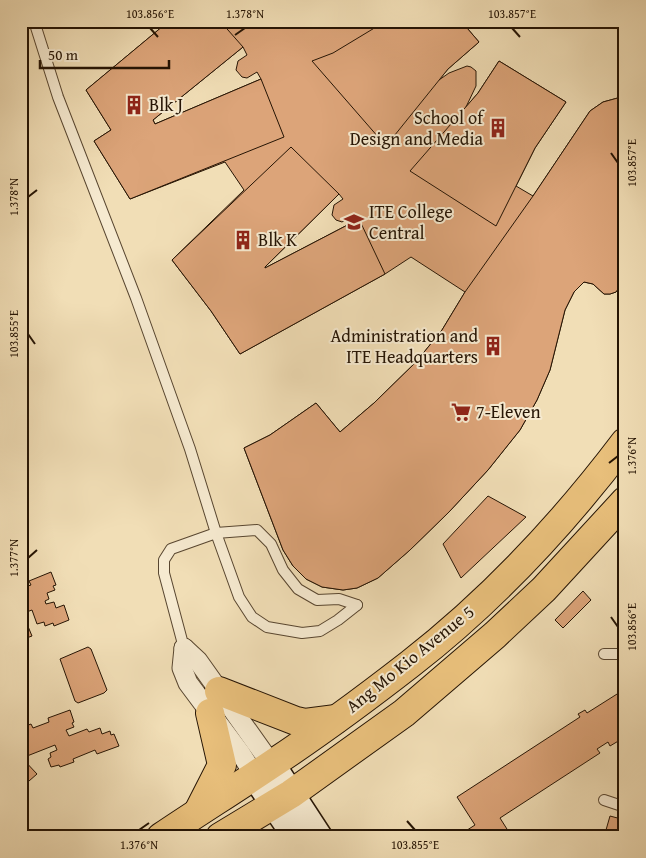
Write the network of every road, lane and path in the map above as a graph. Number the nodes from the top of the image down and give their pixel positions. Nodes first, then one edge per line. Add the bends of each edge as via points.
1 (34, 21) edge
2 (625, 442) edge
3 (625, 501) edge
4 (216, 533) junction
5 (184, 648) joint
6 (604, 654) dead end
7 (625, 656) edge
8 (215, 702) junction
9 (336, 719) junction
10 (263, 770) junction
11 (282, 799) junction
12 (604, 800) dead end
13 (625, 807) edge
14 (198, 812) junction
15 (162, 837) edge
16 (220, 837) edge
17 (296, 837) edge
18 (320, 837) edge

1 - 4 lane via 58,97 190,449
2 - 9 main road, Ang Mo Kio Avenue 5 via 590,488 533,551 472,610 411,663
3 - 11 main road, Ang Mo Kio Avenue 5 via 544,589 495,635 404,713
4 - 4 lane via 257,530 271,544 283,570 298,589 317,600 338,599 357,605 320,631 302,633 267,627 252,616 239,597
4 - 5 lane via 171,549 164,560 164,573
5 - 8 street via 198,661
6 - 7 lane
8 - 9 main road via 296,721
8 - 10 street
8 - 14 main road via 222,765
9 - 10 main road, Ang Mo Kio Avenue 5
10 - 11 main road
10 - 14 main road, Ang Mo Kio Avenue 5
11 - 16 main road, Ang Mo Kio Avenue 5
11 - 17 main road
11 - 18 main road
12 - 13 lane
14 - 15 main road, Ang Mo Kio Avenue 5

